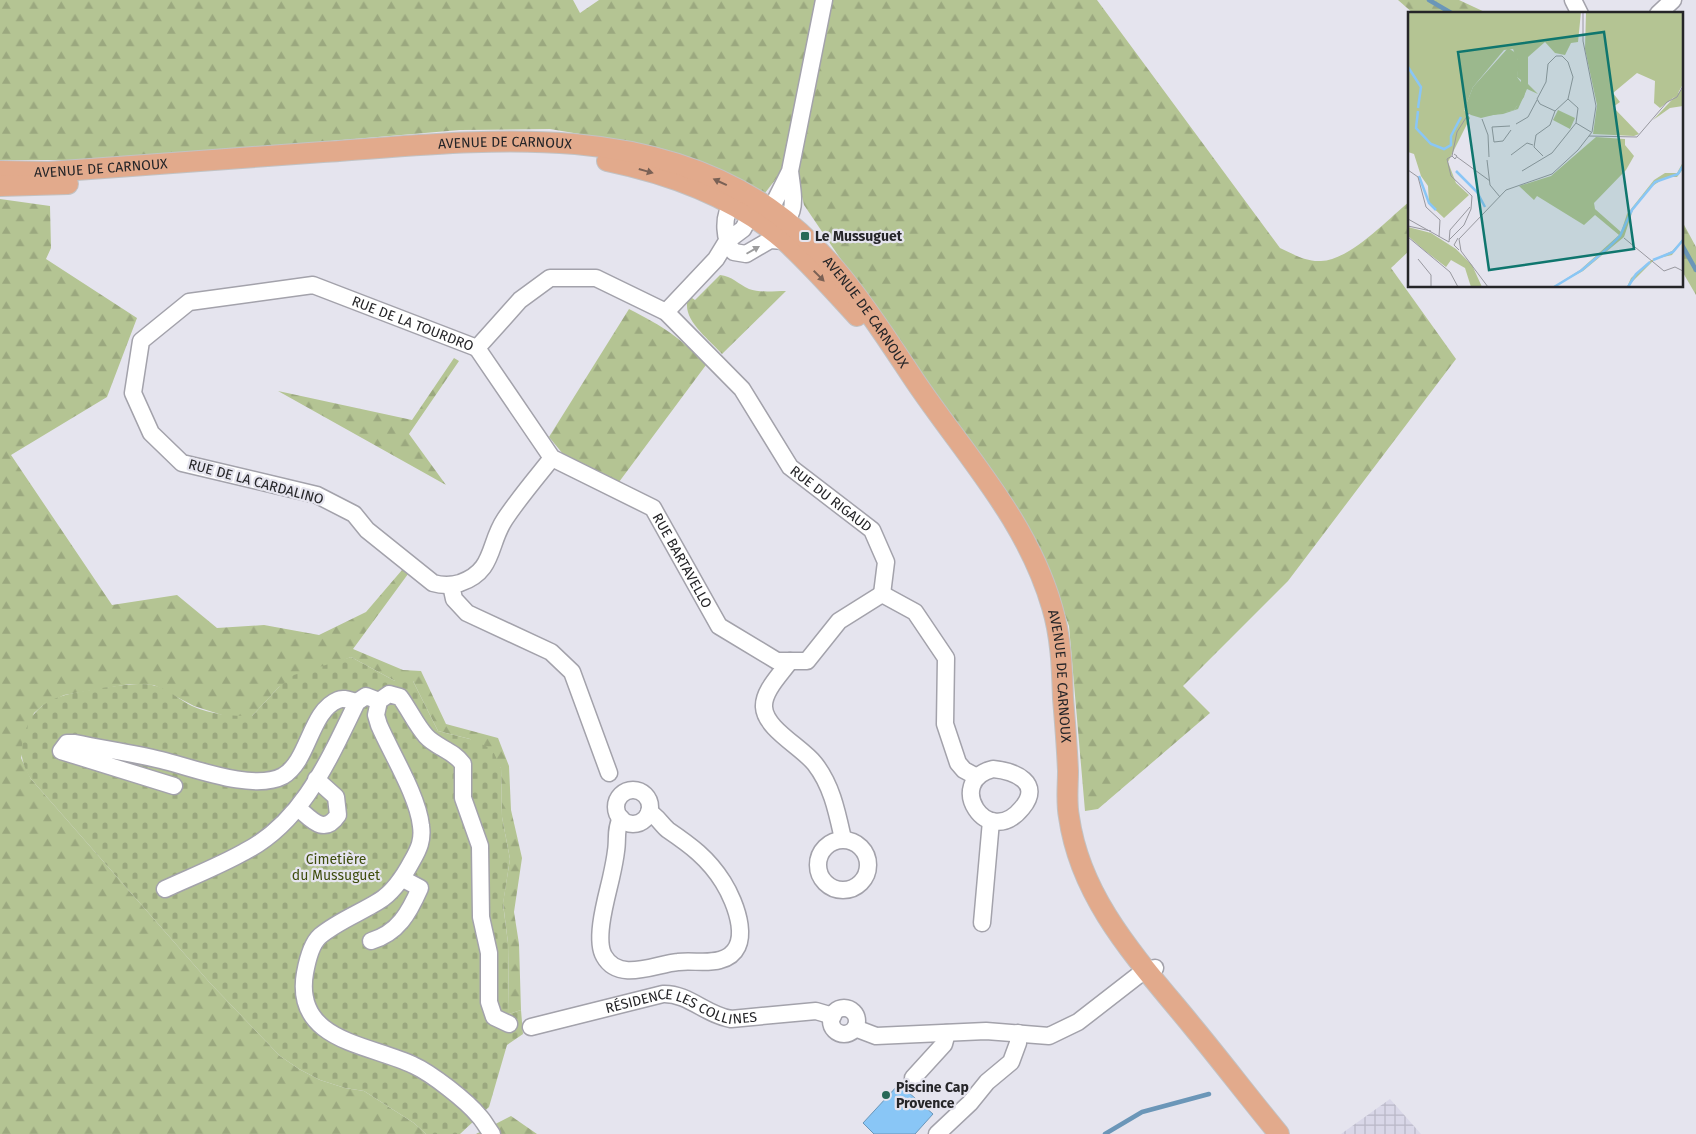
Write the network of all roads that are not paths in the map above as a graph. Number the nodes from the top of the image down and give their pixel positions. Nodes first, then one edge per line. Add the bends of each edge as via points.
1 (824, 0) edge
2 (1574, 0) edge
3 (1673, 0) edge
4 (1579, 12) edge
5 (1660, 12) edge
6 (0, 171) edge
7 (0, 186) edge
8 (732, 206) junction
9 (750, 206) junction
10 (775, 219) junction
11 (727, 241) junction
12 (785, 241) junction
13 (666, 312) junction
14 (141, 342) joint
15 (477, 348) junction
16 (916, 382) junction
17 (552, 458) junction
18 (450, 586) junction
19 (882, 594) junction
20 (783, 661) junction
21 (379, 701) junction
22 (356, 702) junction
23 (609, 773) junction
24 (977, 777) junction
25 (316, 779) junction
26 (174, 786) dead end
27 (637, 790) junction
28 (298, 808) junction
29 (618, 812) junction
30 (649, 812) junction
31 (991, 821) junction
32 (843, 839) dead end
33 (403, 879) junction
34 (165, 889) dead end
35 (982, 924) dead end
36 (371, 941) dead end
37 (1150, 969) junction
38 (509, 1024) dead end
39 (531, 1027) dead end
40 (954, 1032) junction
41 (1018, 1033) junction
42 (913, 1078) dead end
43 (1235, 1081) junction
44 (492, 1134) edge
45 (937, 1134) edge
46 (1270, 1134) edge
47 (1279, 1134) edge

1 - 10 street via 790,171 794,205 791,216
2 - 4 street
3 - 5 street
9 -> 6 main road, AVENUE DE CARNOUX via 697,171 655,158 605,147 528,140 49,172
7 -> 8 main road, AVENUE DE CARNOUX via 73,184 514,150 549,151 613,162 668,177
8 - 9 main road, AVENUE DE CARNOUX
8 - 11 street via 726,221
9 - 10 main road, AVENUE DE CARNOUX
9 - 11 street via 743,229
10 - 12 main road, AVENUE DE CARNOUX
10 - 16 main road, AVENUE DE CARNOUX via 805,236 834,267 878,323
11 -> 12 street via 739,254 754,251 770,240
11 - 13 street via 716,259
12 -> 16 main road, AVENUE DE CARNOUX via 835,291
13 - 15 street, RUE DE LA TOURDRO via 596,278 550,278 520,300
13 - 19 street, RUE DU RIGAUD via 742,388 790,467 872,530 886,562
14 - 15 street, RUE DE LA TOURDRO via 189,302 313,285
14 - 18 street, RUE DE LA CARDALINO via 133,393 151,433 182,462 317,495 354,514 367,530 434,583
15 - 17 street
16 - 37 main road, AVENUE DE CARNOUX via 1012,516 1043,579 1060,635 1068,814 1076,850 1106,918
17 - 18 street via 504,520 484,568 468,580
17 - 20 street, RUE BARTAVELLO via 654,508 719,626
18 - 23 street via 462,610 551,652 572,672
19 - 20 street via 839,621 806,661
19 - 24 street via 915,612 946,658 945,724 958,763
20 - 32 street via 764,707 770,723 809,758 826,781 835,802
21 - 22 street via 366,696
21 - 33 street via 376,714 379,725 416,805 421,825 422,843
21 - 38 street via 389,694 400,697 425,736 451,751 463,764 463,798 480,846 481,917 490,964 489,1002 494,1017
22 - 25 street
22 - 26 street via 346,699 331,705 321,716 294,766 282,776 271,779 230,779 162,760 75,742 67,743 61,751
23 - 27 street
23 - 29 street
24 - 31 street via 972,786 974,807
24 - 31 street via 984,772 1004,770 1025,780 1029,789 1029,799 1012,818
25 - 28 street
25 - 28 street via 336,797 338,815 333,823 325,826 317,824
27 - 29 street via 620,795
27 - 30 street via 646,796
28 - 34 street via 277,830 246,852
29 - 30 street via 627,823 638,823
29 - 30 street via 616,852 602,919 603,956 613,966 634,970 679,962 709,962 730,956 736,947 740,928 727,889 700,852
31 - 35 street
33 - 36 street via 420,888 413,905 402,923 385,937
33 - 44 street via 381,900 319,937 309,955 304,975 308,1009 318,1024 332,1035 414,1065 461,1099 479,1115
37 - 41 street, RÉSIDENCE LES COLLINES via 1078,1022 1056,1033 1042,1036
37 - 43 main road, AVENUE DE CARNOUX
39 - 40 street, RÉSIDENCE LES COLLINES via 673,994 722,1018 816,1011 832,1016 842,1008 850,1010 857,1020 855,1028 876,1036
40 - 41 street, RÉSIDENCE LES COLLINES
40 - 42 street
41 - 45 street via 1011,1062
43 - 46 main road, AVENUE DE CARNOUX
43 - 47 main road, AVENUE DE CARNOUX

